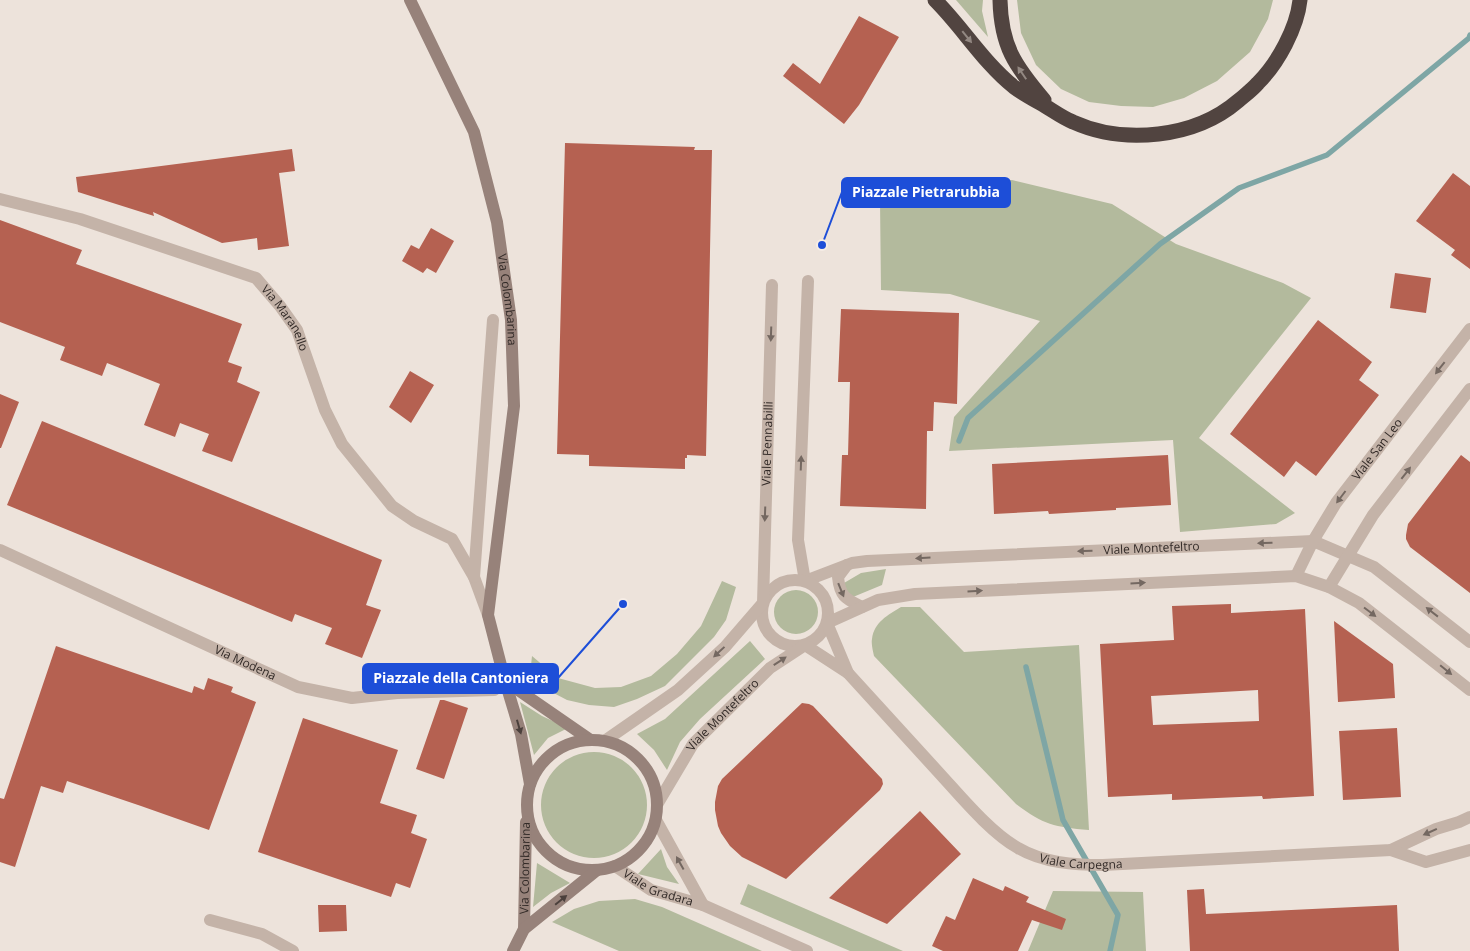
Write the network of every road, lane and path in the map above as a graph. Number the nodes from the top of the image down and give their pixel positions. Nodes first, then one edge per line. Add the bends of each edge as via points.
1 (410, 0) edge
2 (935, 0) edge
3 (1000, 0) edge
4 (1300, 0) edge
5 (1053, 111) junction
6 (0, 199) edge
7 (808, 281) dead end
8 (772, 285) dead end
9 (493, 320) dead end
10 (1470, 329) edge
11 (1470, 389) edge
12 (452, 539) joint
13 (1314, 541) junction
14 (0, 550) edge
15 (1348, 556) junction
16 (847, 565) junction
17 (1296, 576) junction
18 (474, 577) junction
19 (806, 581) junction
20 (1329, 587) junction
21 (763, 603) junction
22 (862, 608) junction
23 (488, 615) junction
24 (827, 623) junction
25 (1470, 642) edge
26 (805, 645) junction
27 (848, 674) junction
28 (505, 681) junction
29 (1470, 690) edge
30 (589, 739) junction
31 (606, 740) junction
32 (530, 784) junction
33 (658, 803) junction
34 (526, 806) junction
35 (1470, 817) edge
36 (656, 820) junction
37 (1391, 850) junction
38 (1470, 850) edge
39 (615, 866) junction
40 (597, 870) junction
41 (704, 905) junction
42 (210, 920) dead end
43 (524, 929) junction
44 (293, 951) edge
45 (514, 951) edge
46 (807, 951) edge

1 - 23 street, Via Colombarina via 474,132 497,222 511,320 514,406
2 -> 5 highway via 991,66 1015,88
5 -> 3 highway via 1012,58 1004,38
4 - 5 highway via 1299,13 1282,53 1259,83 1229,108 1196,126 1135,135 1092,128
6 - 12 street, Via Maranello via 80,219 256,278 297,330 325,410 342,444 392,506 414,521
19 -> 7 street via 798,540
8 -> 21 street, Viale Pennabilli
9 - 18 street, Via Colombarina
10 -> 13 street, Viale San Leo via 1336,503
15 -> 11 street via 1373,515
12 - 18 street, Via Colombarina
13 - 15 street, Viale Montefeltro
13 -> 16 street, Viale Montefeltro via 867,561
13 - 17 street, Viale San Leo
14 - 28 street, Via Modena via 298,687 352,698 494,690
15 - 20 street
25 -> 15 street, Viale Montefeltro via 1374,567
16 - 19 street, Viale Montefeltro
16 -> 22 street via 838,577 839,588 844,598
17 - 20 street
22 -> 17 street via 878,600 915,594
18 - 23 street, Via Colombarina
19 - 21 street via 795,579 775,586
19 - 24 street via 822,593 829,613
20 -> 29 street via 1359,603
21 - 26 street via 761,613 768,633 785,645
21 -> 31 street via 725,647 678,690
22 - 24 street
23 - 28 street, Via Colombarina
24 - 26 street via 815,640
24 - 27 street, Viale Carpegna
26 - 27 street, Viale Carpegna
33 -> 26 street, Viale Montefeltro via 693,744 770,668
27 - 37 street, Viale Carpegna via 962,799 998,833 1018,849 1043,858 1076,865 1103,865
28 - 30 street
28 -> 32 street, Via Colombarina via 522,734
30 - 31 street
30 - 32 street via 570,743 553,752 539,766
31 - 33 street via 626,748 643,763 654,782
32 - 34 street
33 - 36 street
34 - 40 street via 530,827 540,845 556,860 576,868
34 - 43 street, Via Colombarina
35 -> 37 street, Viale Carpegna
36 - 39 street via 648,840 634,856
41 -> 36 street, Viale Gradara
37 - 38 street, Viale Carpegna via 1426,862
39 - 40 street
39 - 41 street, Viale Gradara via 651,890
43 -> 40 street, Via Colombarina
41 - 46 street, Viale Gradara
42 - 44 street via 262,934
43 - 45 street, Via Colombarina

